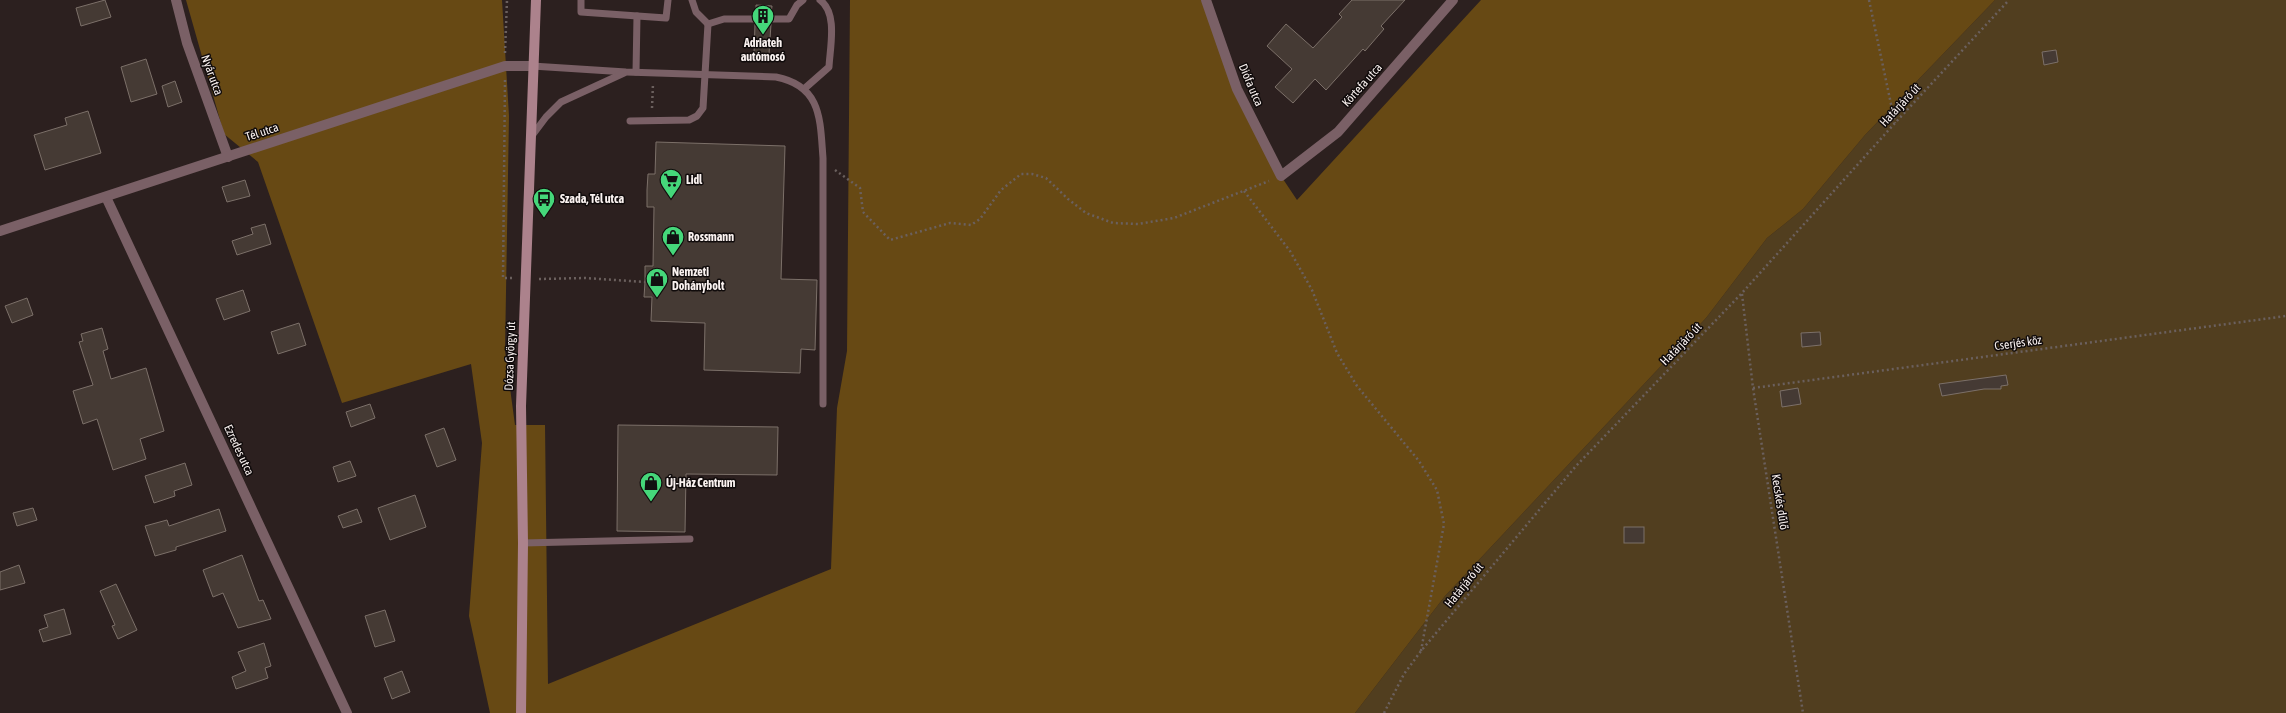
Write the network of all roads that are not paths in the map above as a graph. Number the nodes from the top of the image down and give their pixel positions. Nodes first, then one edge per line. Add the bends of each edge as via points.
1 (176, 0) edge
2 (536, 0) edge
3 (581, 0) edge
4 (668, 0) edge
5 (692, 0) edge
6 (804, 0) edge
7 (820, 0) edge
8 (1206, 0) edge
9 (1453, 0) edge
10 (637, 16) junction
11 (756, 19) dead end
12 (771, 19) dead end
13 (708, 24) junction
14 (532, 66) junction
15 (626, 72) junction
16 (636, 72) junction
17 (705, 76) junction
18 (804, 89) junction
19 (630, 121) dead end
20 (531, 137) junction
21 (228, 157) junction
22 (1281, 176) joint
23 (106, 197) junction
24 (0, 231) edge
25 (823, 404) dead end
26 (690, 539) dead end
27 (523, 543) junction
28 (347, 713) edge
29 (521, 713) edge

1 - 21 street, Nyár utca via 187,43
2 - 14 main road, Dózsa György út
3 - 10 lane via 581,12
4 - 10 lane via 666,18
5 - 13 lane via 696,12
6 - 12 lane via 797,5 789,20
7 - 18 lane via 827,5 831,17 829,67
8 - 22 street, Diófa utca via 1237,89
9 - 22 street, Körtefa utca via 1338,132
10 - 16 lane
11 - 13 lane via 724,19
13 - 17 lane
14 - 15 lane
14 - 20 main road, Dózsa György út
14 - 21 street, Tél utca via 505,66
15 - 16 lane
15 - 20 lane via 561,102
16 - 17 lane
17 - 18 lane via 776,77 794,82
17 - 19 lane via 704,108 698,116 689,120
18 - 25 lane via 817,107 820,118 823,168
20 - 27 main road, Dózsa György út via 521,406
21 - 23 street, Tél utca
23 - 24 street, Tél utca
23 - 28 street, Ezredes utca
26 - 27 lane
27 - 29 main road, Dózsa György út

